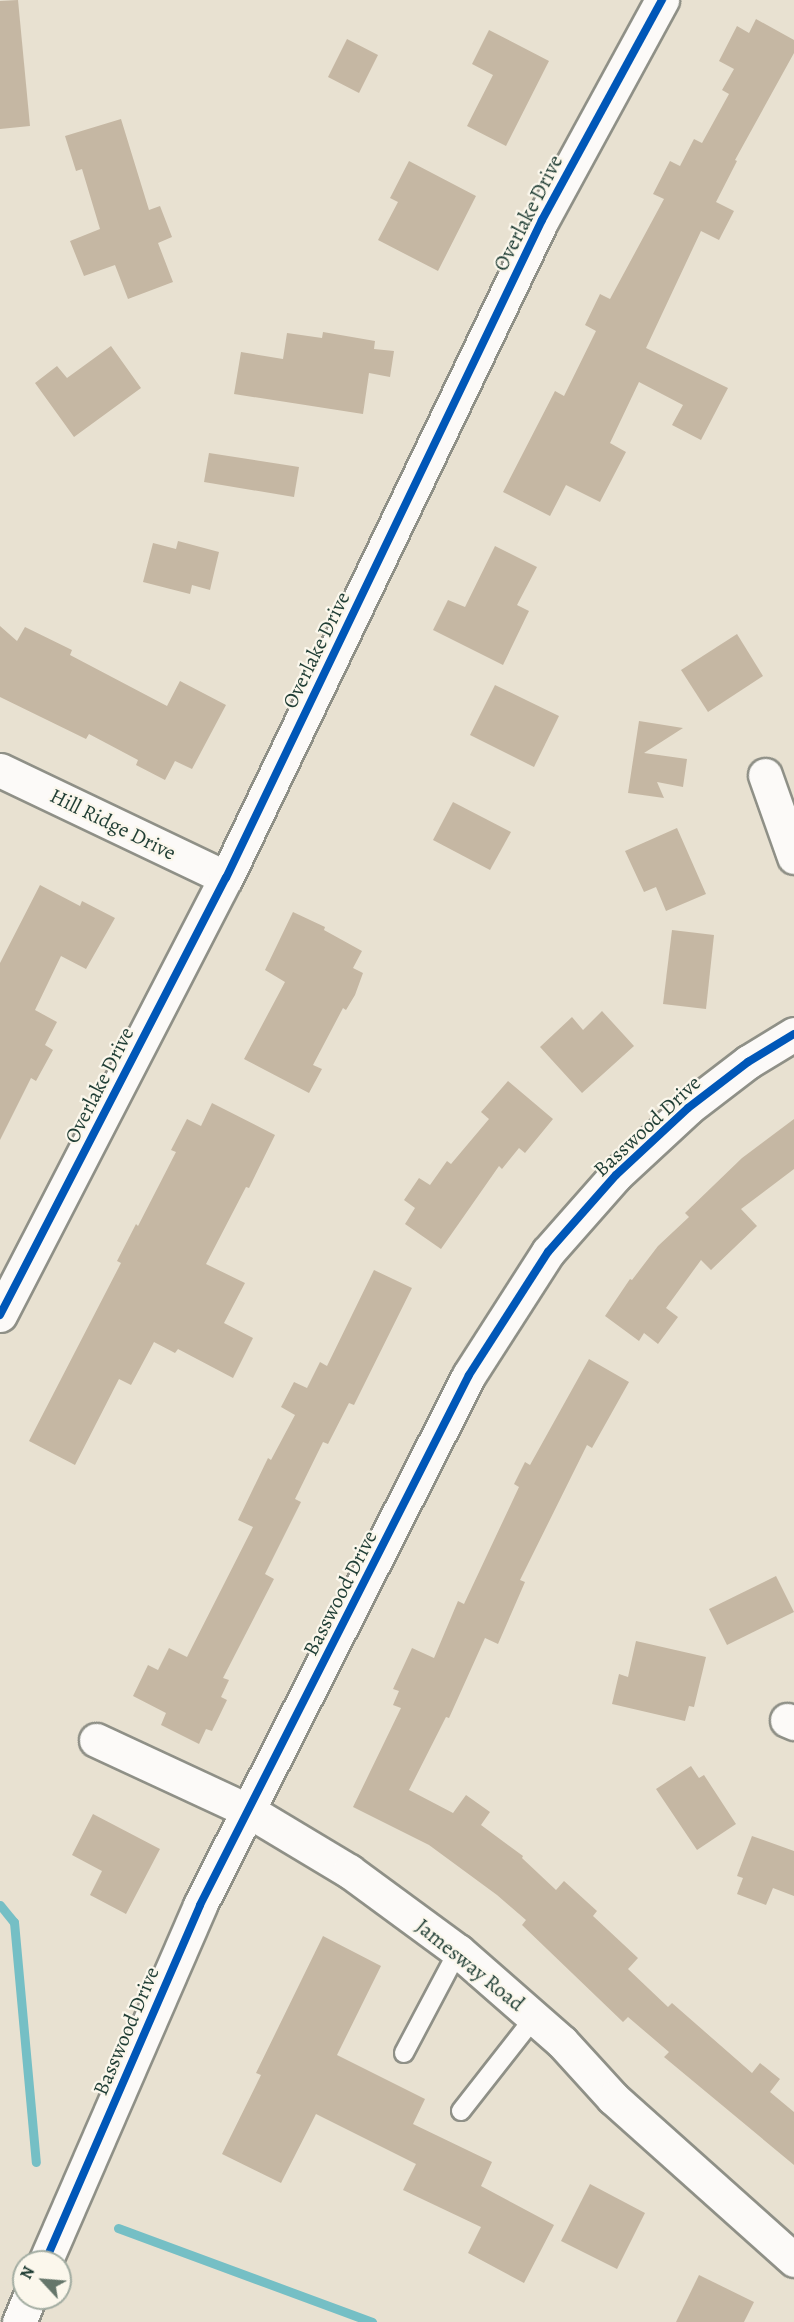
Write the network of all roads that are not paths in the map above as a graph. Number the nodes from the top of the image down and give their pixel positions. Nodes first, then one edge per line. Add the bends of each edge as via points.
1 (662, 0) edge
2 (0, 770) edge
3 (765, 775) dead end
4 (794, 857) edge
5 (226, 878) junction
6 (794, 1034) edge
7 (0, 1315) edge
8 (96, 1740) dead end
9 (249, 1811) junction
10 (458, 1951) junction
11 (534, 2018) junction
12 (404, 2053) dead end
13 (461, 2111) dead end
14 (50, 2250) edge
15 (794, 2260) edge

1 - 5 street, Overlake Drive via 542,220
2 - 5 street, Hill Ridge Drive
3 - 4 street
5 - 7 street, Overlake Drive
6 - 9 street, Basswood Drive via 748,1062 688,1108 616,1176 548,1252 469,1375
8 - 9 street, Jamesway Road
9 - 10 street, Jamesway Road via 349,1871
9 - 14 street, Basswood Drive via 200,1905
10 - 11 street, Jamesway Road
10 - 12 lane
11 - 13 lane
11 - 15 street, Jamesway Road via 612,2098

